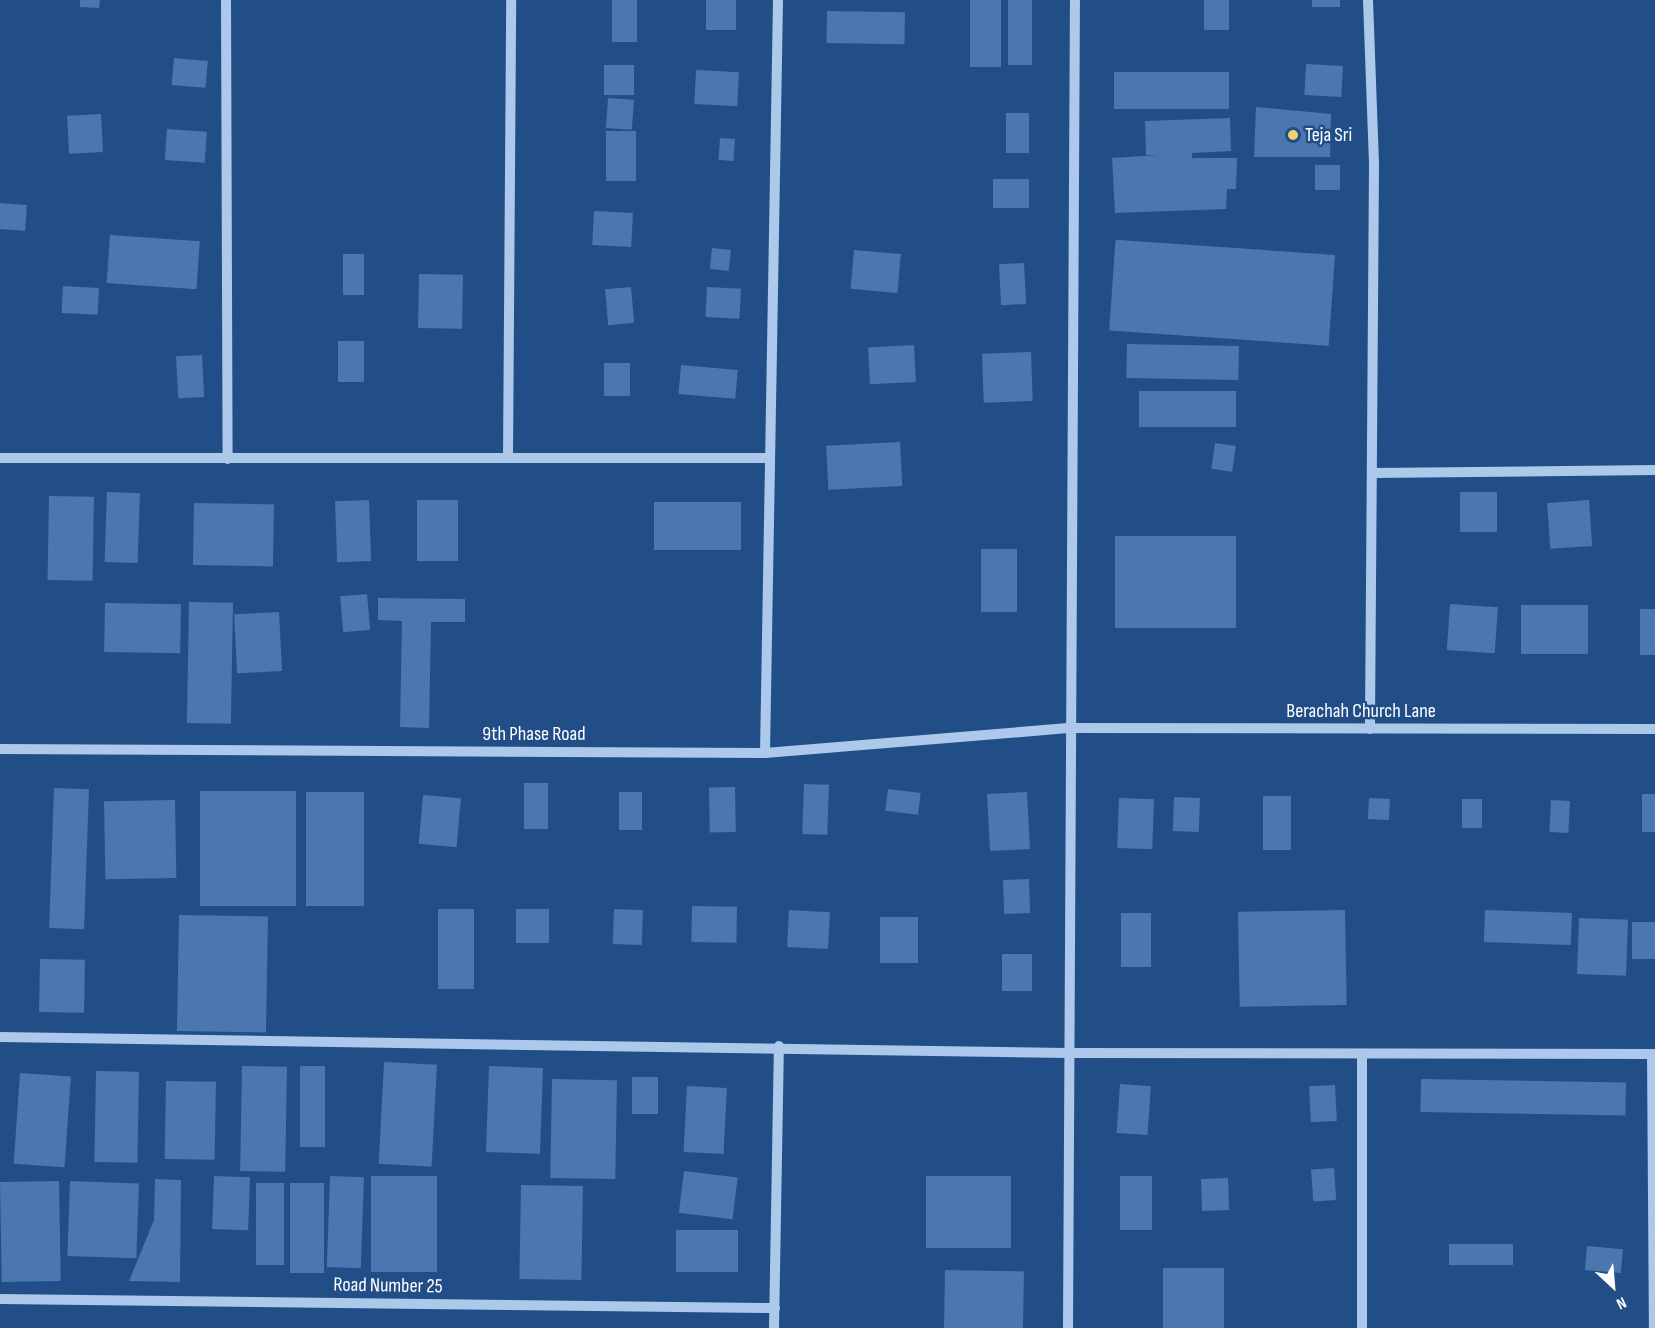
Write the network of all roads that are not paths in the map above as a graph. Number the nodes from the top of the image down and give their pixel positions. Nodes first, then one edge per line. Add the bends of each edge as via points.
1 (226, 0) edge
2 (511, 0) edge
3 (778, 0) edge
4 (1075, 0) edge
5 (1368, 0) edge
6 (0, 458) edge
7 (769, 458) junction
8 (228, 459) junction
9 (508, 459) junction
10 (1655, 470) edge
11 (1372, 473) junction
12 (1068, 728) junction
13 (1370, 729) junction
14 (1655, 729) edge
15 (0, 749) edge
16 (765, 753) junction
17 (0, 1037) edge
18 (779, 1046) junction
19 (1068, 1053) junction
20 (1362, 1053) junction
21 (1653, 1054) edge
22 (0, 1299) edge
23 (775, 1308) junction
24 (774, 1328) edge
25 (1068, 1328) edge
26 (1362, 1328) edge
27 (1654, 1328) edge

1 - 8 street
2 - 9 street
3 - 7 street
4 - 12 street
5 - 11 street
6 - 8 street
7 - 9 street
7 - 16 street
8 - 9 street
10 - 11 street
11 - 13 street
12 - 13 street, Berachah Church Lane
12 - 16 street, 9th Phase Road
12 - 19 street
13 - 14 street, Berachah Church Lane
15 - 16 street, 9th Phase Road
17 - 18 street
18 - 19 street
18 - 23 street
19 - 20 street
19 - 25 street
20 - 21 street
20 - 26 street
21 - 27 street
22 - 23 street, Road Number 25
23 - 24 street

